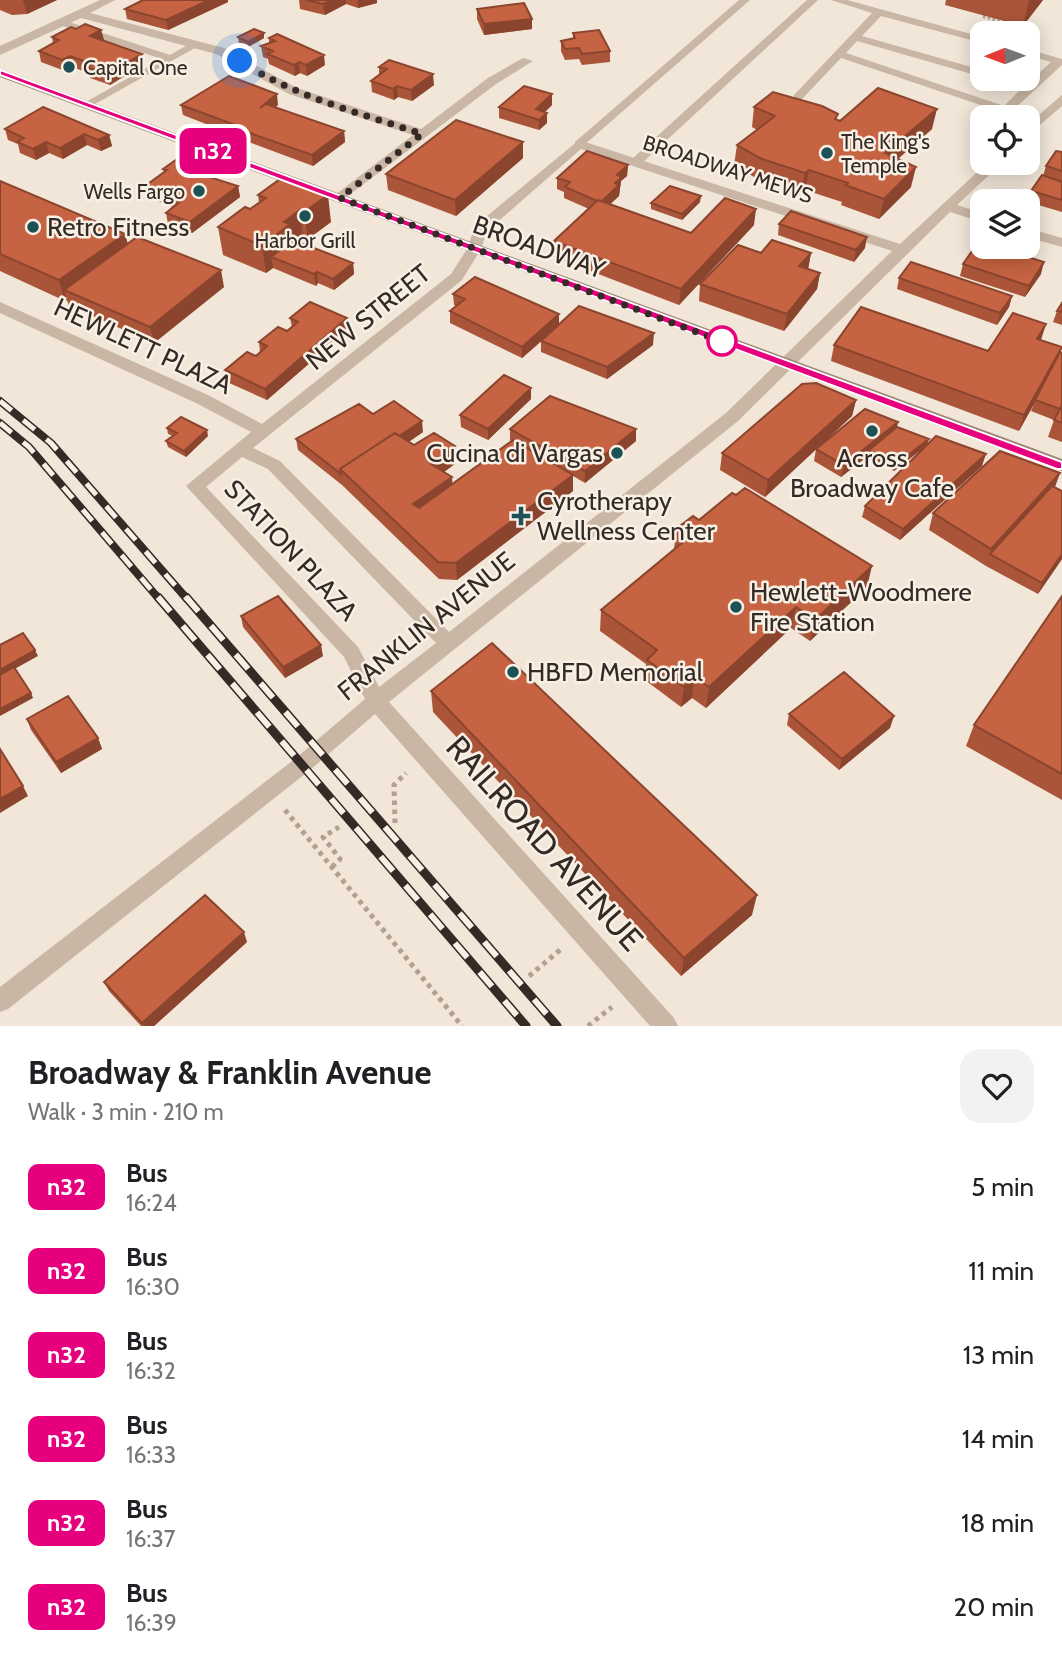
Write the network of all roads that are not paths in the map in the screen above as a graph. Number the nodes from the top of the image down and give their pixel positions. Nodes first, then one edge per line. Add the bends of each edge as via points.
1 (109, 0) edge
2 (744, 0) edge
3 (813, 0) edge
4 (836, 0) edge
5 (879, 12) junction
6 (81, 14) junction
7 (62, 23) junction
8 (855, 37) junction
9 (970, 37) edge
10 (197, 44) junction
11 (0, 51) edge
12 (840, 54) junction
13 (1040, 56) edge
14 (171, 59) junction
15 (527, 61) dead end
16 (1060, 61) edge
17 (970, 71) edge
18 (0, 73) edge
19 (1040, 78) edge
20 (1026, 91) edge
21 (798, 97) edge
22 (1062, 99) edge
23 (88, 105) junction
24 (991, 105) edge
25 (1011, 105) edge
26 (1040, 119) edge
27 (422, 134) junction
28 (579, 144) junction
29 (636, 162) junction
30 (982, 175) edge
31 (340, 198) junction
32 (948, 207) junction
33 (970, 214) edge
34 (1040, 236) edge
35 (1062, 243) edge
36 (474, 248) junction
37 (902, 249) junction
38 (0, 307) edge
39 (785, 365) junction
40 (264, 432) junction
41 (242, 450) junction
42 (1062, 465) edge
43 (448, 643) junction
44 (376, 701) junction
45 (0, 1001) edge
46 (666, 1026) edge

1 - 6 street
2 - 28 lane
3 - 29 lane
4 - 5 lane
5 - 8 lane
5 - 9 lane
6 - 7 street
6 - 10 street
7 - 11 street
7 - 14 lane
8 - 12 lane
8 - 17 lane
10 - 14 lane
10 - 27 street via 220,51 293,91
12 - 21 lane
12 - 24 lane
13 - 16 lane
14 - 23 lane
15 - 27 street via 492,81
16 - 19 lane
18 - 23 main road, BROADWAY
20 - 25 lane
22 - 26 street
23 - 31 main road, BROADWAY
27 - 31 street
28 - 29 street, BROADWAY MEWS
28 - 36 street, NEW STREET via 480,229
29 - 37 street, BROADWAY MEWS
30 - 32 street, FRANKLIN AVENUE
31 - 36 main road, BROADWAY
32 - 33 street
32 - 37 street, FRANKLIN AVENUE
34 - 35 street
36 - 39 main road, BROADWAY
36 - 40 street, NEW STREET via 457,277
37 - 39 street, FRANKLIN AVENUE
38 - 40 street, HEWLETT PLAZA
39 - 42 main road, BROADWAY
39 - 43 street, FRANKLIN AVENUE via 732,416
40 - 41 street, STATION PLAZA
41 - 43 street, STATION PLAZA via 274,465
41 - 44 street, STATION PLAZA via 195,486 351,652
43 - 44 street, FRANKLIN AVENUE
44 - 45 street, FRANKLIN AVENUE via 303,764
44 - 46 street, RAILROAD AVENUE

